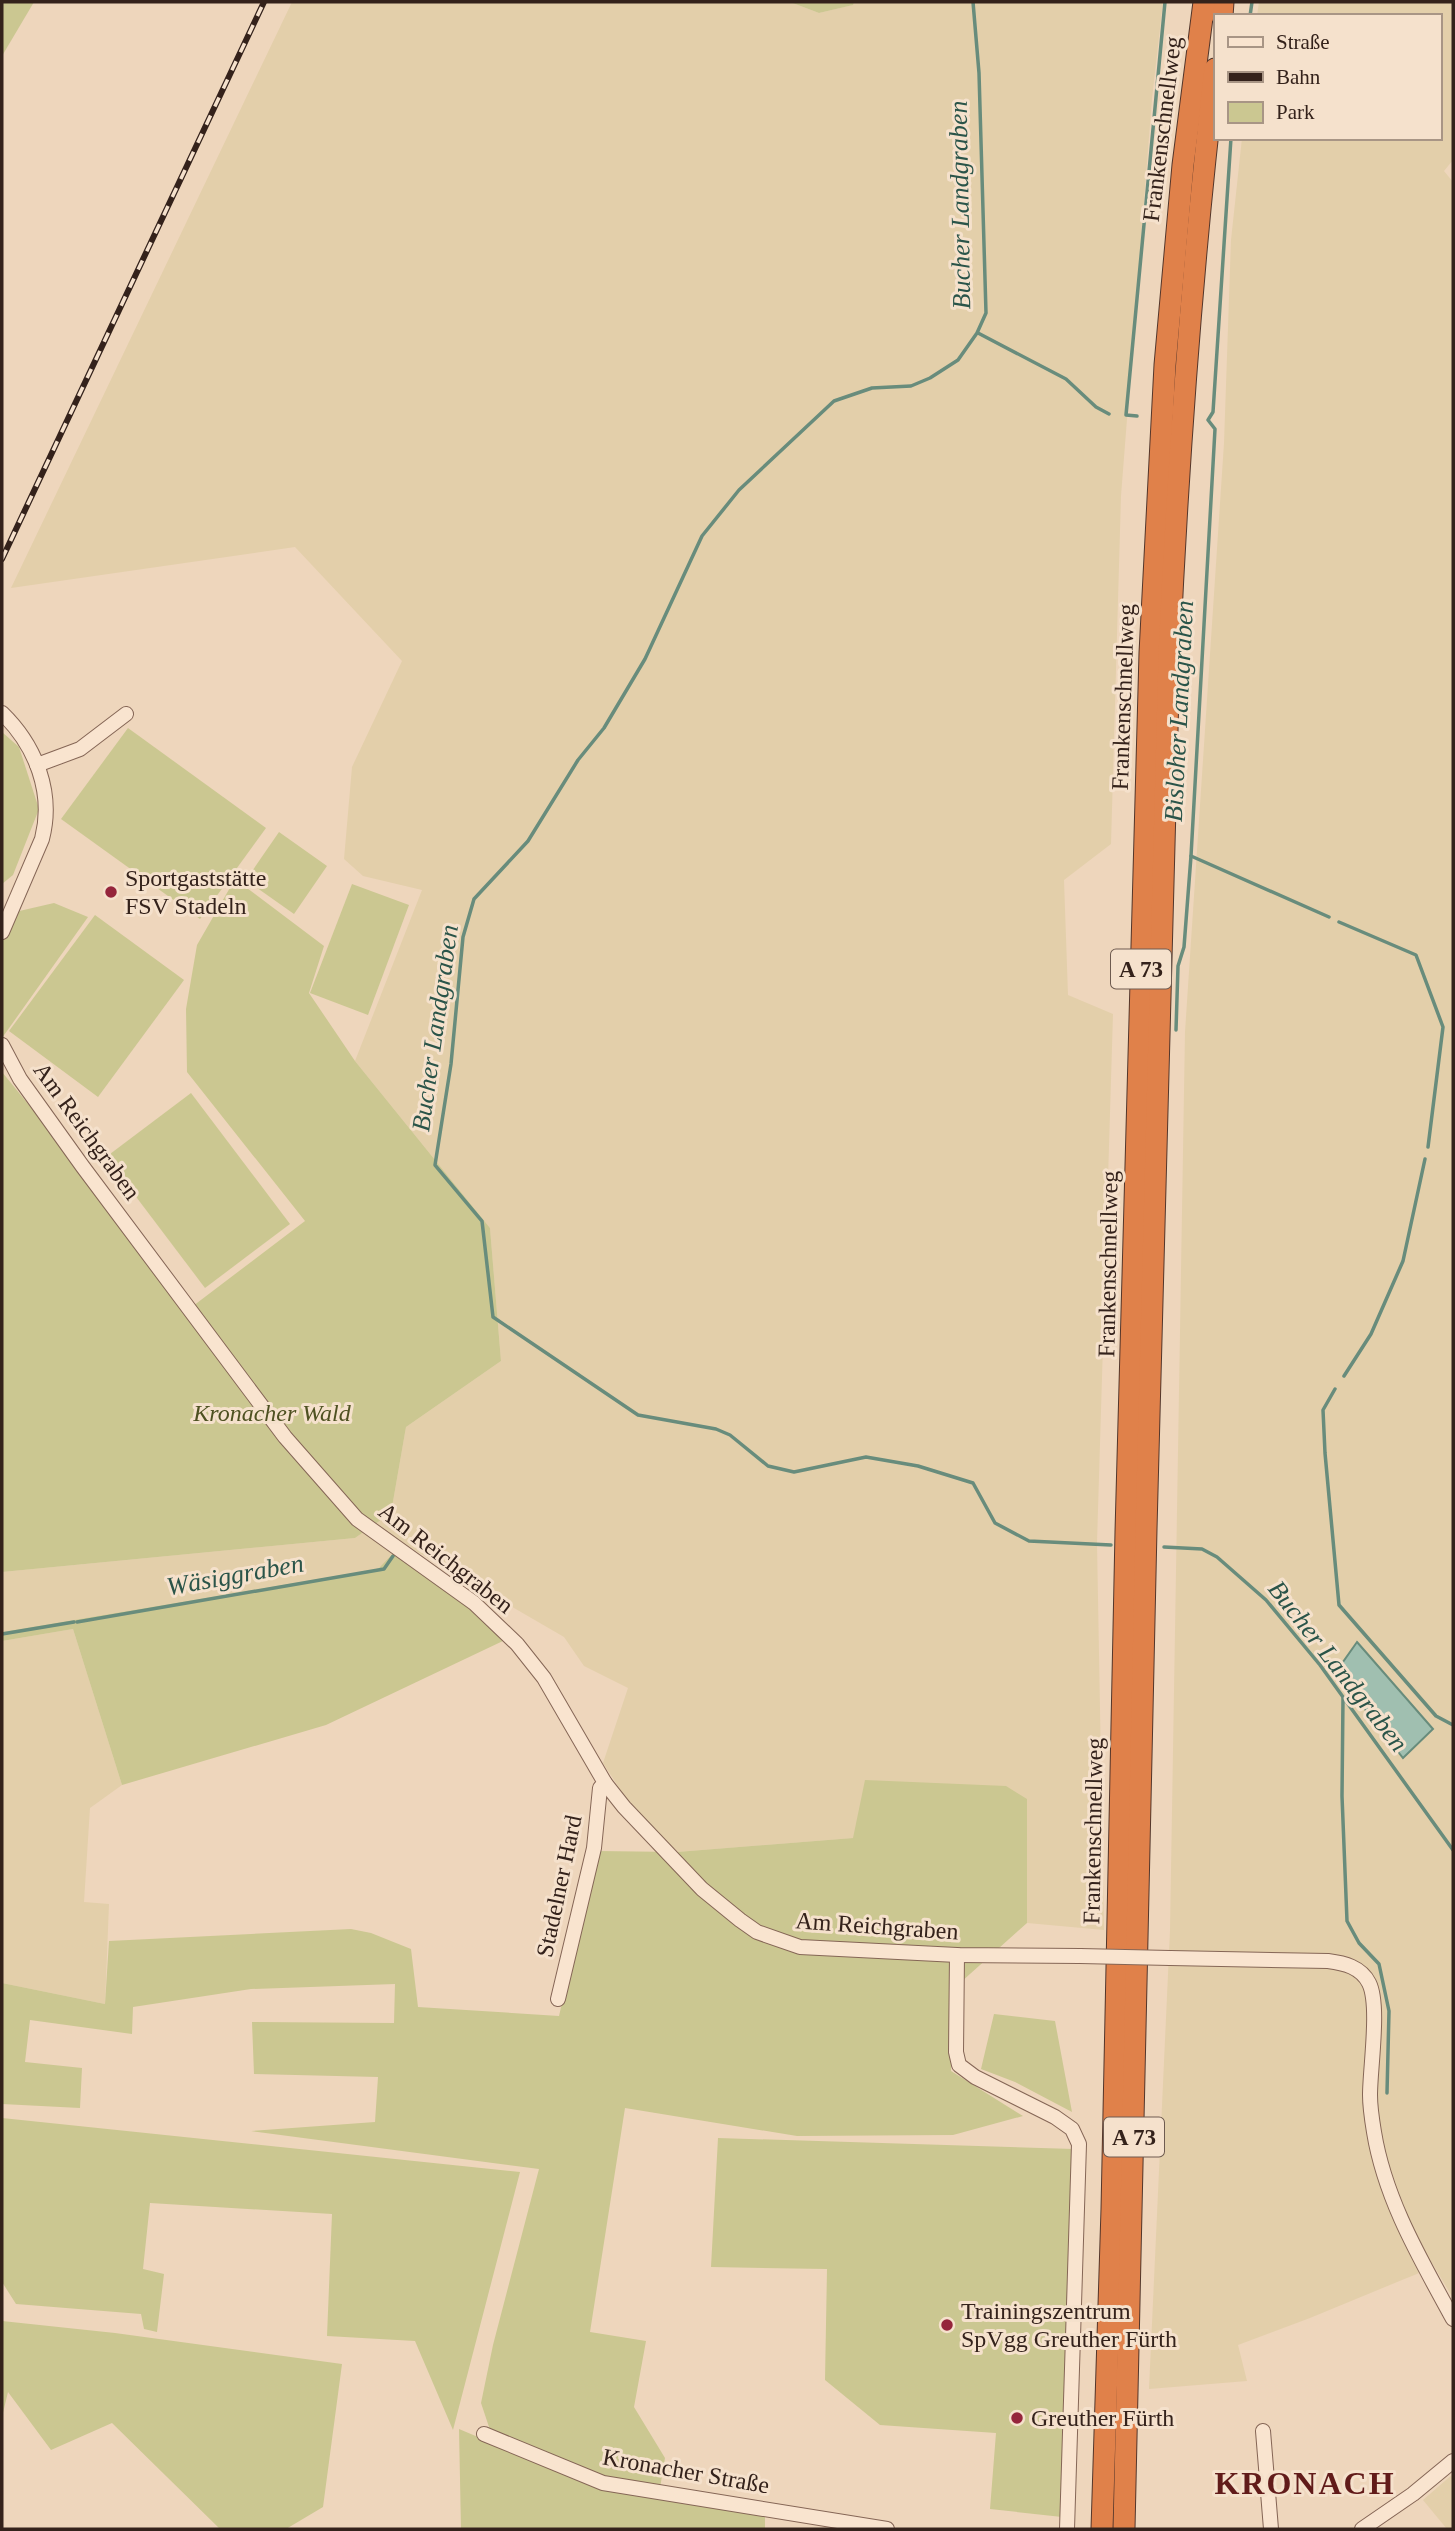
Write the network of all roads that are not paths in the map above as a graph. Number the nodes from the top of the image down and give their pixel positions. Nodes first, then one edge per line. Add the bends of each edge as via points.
1 (1204, 2) edge
2 (1214, 78) edge
3 (2, 713) edge
4 (126, 714) dead end
5 (37, 765) junction
6 (2, 932) edge
7 (2, 1045) edge
8 (605, 1783) junction
9 (957, 1955) junction
10 (558, 2000) dead end
11 (1453, 2319) edge
12 (1263, 2431) dead end
13 (484, 2434) dead end
14 (1453, 2461) edge
15 (887, 2529) edge
16 (1067, 2529) edge
17 (1102, 2529) edge
18 (1124, 2529) edge
19 (1270, 2529) edge
20 (1362, 2529) edge

1 - 17 highway, Frankenschnellweg / A 73 via 1166,352 1150,639
2 - 18 highway, Frankenschnellweg / A 73 via 1186,371 1169,655
3 - 5 street
4 - 5 street via 80,749
5 - 6 street via 46,799 46,825
7 - 8 street, Am Reichgraben via 20,1079 83,1167 285,1437 357,1519 474,1603 517,1644 544,1678
8 - 9 street, Am Reichgraben via 702,1888 757,1932 800,1947
8 - 10 street, Stadelner Hard via 600,1788 594,1848
9 - 11 street, Am Reichgraben, bridge via 1328,1961 1357,1969 1369,1982 1374,2002 1370,2097 1386,2185
9 - 16 street via 958,2065 1072,2129 1079,2144
12 - 19 street
13 - 15 street, Kronacher Straße via 603,2483
14 - 20 street

